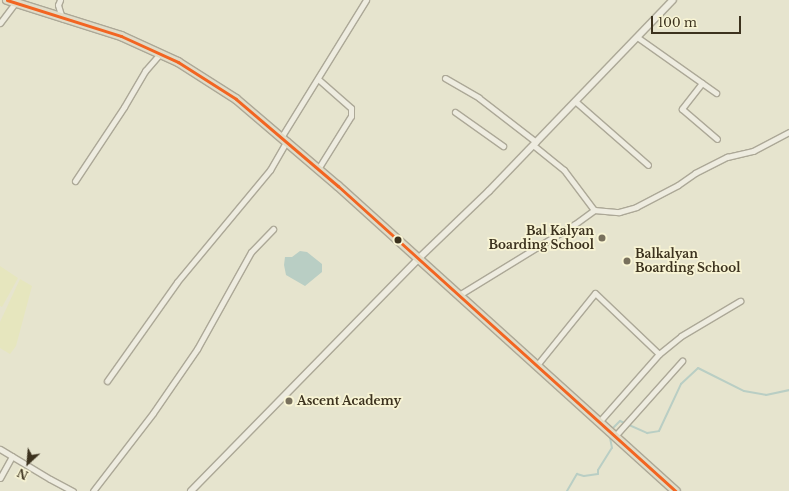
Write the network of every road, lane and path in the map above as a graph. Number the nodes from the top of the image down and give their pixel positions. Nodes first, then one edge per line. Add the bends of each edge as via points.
1 (60, 0) edge
2 (366, 0) edge
3 (673, 0) edge
4 (13, 1) edge
5 (62, 18) junction
6 (0, 23) edge
7 (637, 37) junction
8 (160, 54) junction
9 (445, 78) dead end
10 (318, 79) junction
11 (702, 84) junction
12 (716, 93) dead end
13 (575, 101) junction
14 (455, 112) dead end
15 (789, 132) edge
16 (284, 139) junction
17 (717, 139) dead end
18 (535, 144) junction
19 (503, 146) dead end
20 (648, 165) dead end
21 (318, 169) junction
22 (75, 181) dead end
23 (594, 210) junction
24 (273, 229) dead end
25 (418, 259) junction
26 (459, 295) junction
27 (740, 301) dead end
28 (659, 354) junction
29 (682, 361) dead end
30 (537, 365) junction
31 (107, 381) dead end
32 (599, 422) junction
33 (615, 436) junction
34 (0, 449) edge
35 (12, 456) junction
36 (0, 478) edge
37 (73, 491) edge
38 (93, 491) edge
39 (191, 491) edge
40 (675, 491) edge

1 - 5 street via 58,5
2 - 10 street
3 - 7 street
4 - 5 highway
4 - 6 street
5 - 8 highway via 121,36
7 - 11 street
7 - 13 street
8 - 16 highway via 178,62 236,99
8 - 22 street via 145,71
9 - 18 street via 479,98
10 - 16 street
10 - 21 street via 350,108 351,116
11 - 12 street
11 - 17 street via 682,109
13 - 18 street
13 - 20 street
14 - 19 street
15 - 23 street via 753,151 727,156 636,207 619,212
16 - 21 highway
16 - 31 street via 270,170 176,282
18 - 23 street via 564,170
18 - 25 street
21 - 25 highway
23 - 26 street
24 - 38 street via 251,252 197,349 153,413
25 - 26 highway
25 - 39 street
26 - 30 highway
27 - 28 street via 681,336
28 - 30 street via 595,293
28 - 32 street
29 - 33 street
30 - 32 highway
32 - 33 highway
33 - 40 highway
34 - 35 street
35 - 36 street
35 - 37 street

